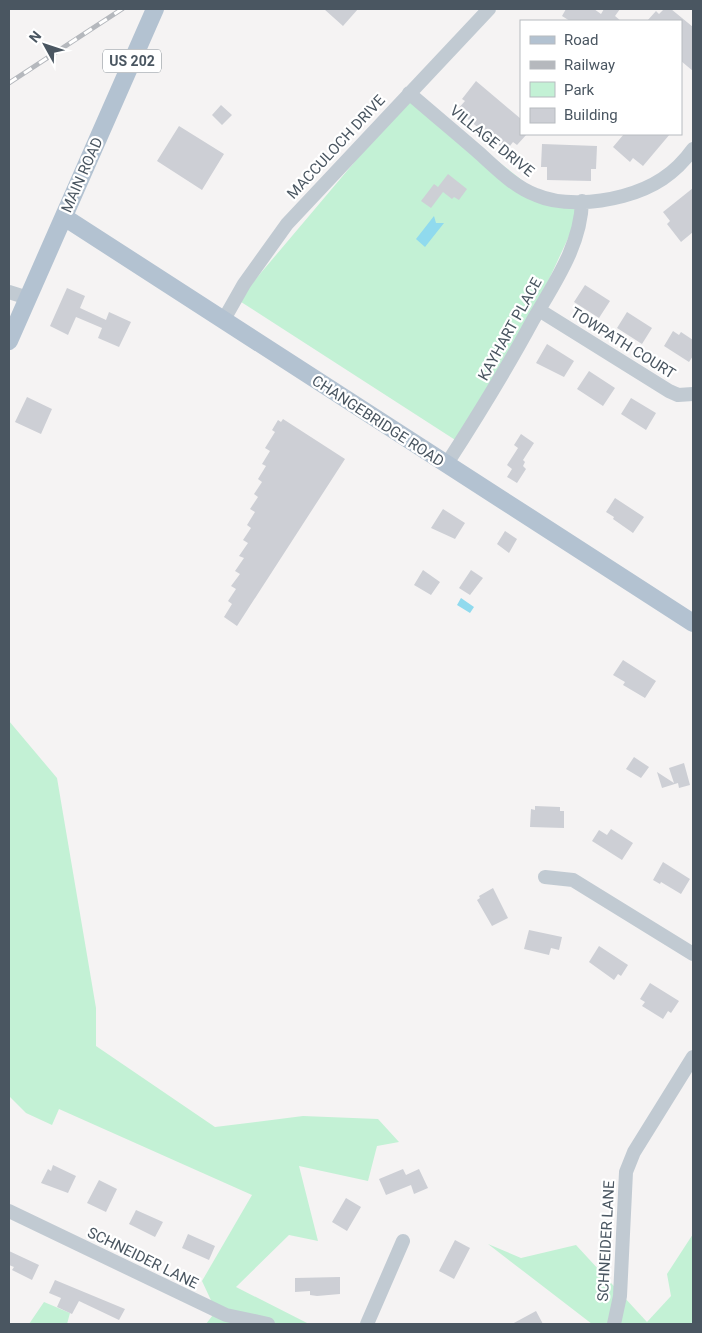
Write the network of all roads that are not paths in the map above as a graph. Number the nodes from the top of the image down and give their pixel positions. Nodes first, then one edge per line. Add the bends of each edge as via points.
1 (155, 9) edge
2 (489, 9) edge
3 (409, 93) junction
4 (693, 148) edge
5 (582, 201) junction
6 (64, 217) junction
7 (9, 292) edge
8 (28, 298) junction
9 (539, 310) junction
10 (223, 321) junction
11 (9, 341) edge
12 (693, 394) edge
13 (446, 465) junction
14 (693, 623) edge
15 (545, 877) dead end
16 (693, 954) edge
17 (693, 1057) edge
18 (9, 1211) edge
19 (404, 1241) dead end
20 (268, 1324) edge
21 (367, 1324) edge
22 (614, 1324) edge

1 - 6 main road, MAIN ROAD / US 202
2 - 3 street, MACCULOCH DRIVE
3 - 5 street, VILLAGE DRIVE via 528,192 549,200
3 - 10 street, MACCULOCH DRIVE via 287,224 244,284
4 - 5 street, VILLAGE DRIVE via 676,169 652,186 616,198
5 - 9 street, KAYHART PLACE via 578,234
6 - 8 main road, MAIN ROAD / US 202
6 - 10 main road, CHANGEBRIDGE ROAD
7 - 8 street
8 - 11 main road, MAIN ROAD / US 202
9 - 12 street, TOWPATH COURT via 669,391 678,395
9 - 13 street, KAYHART PLACE via 492,394
10 - 13 main road, CHANGEBRIDGE ROAD
13 - 14 main road, CHANGEBRIDGE ROAD
15 - 16 street via 573,880
17 - 22 street, SCHNEIDER LANE via 634,1152 626,1172 620,1296
18 - 20 street, SCHNEIDER LANE via 226,1315
19 - 21 street

